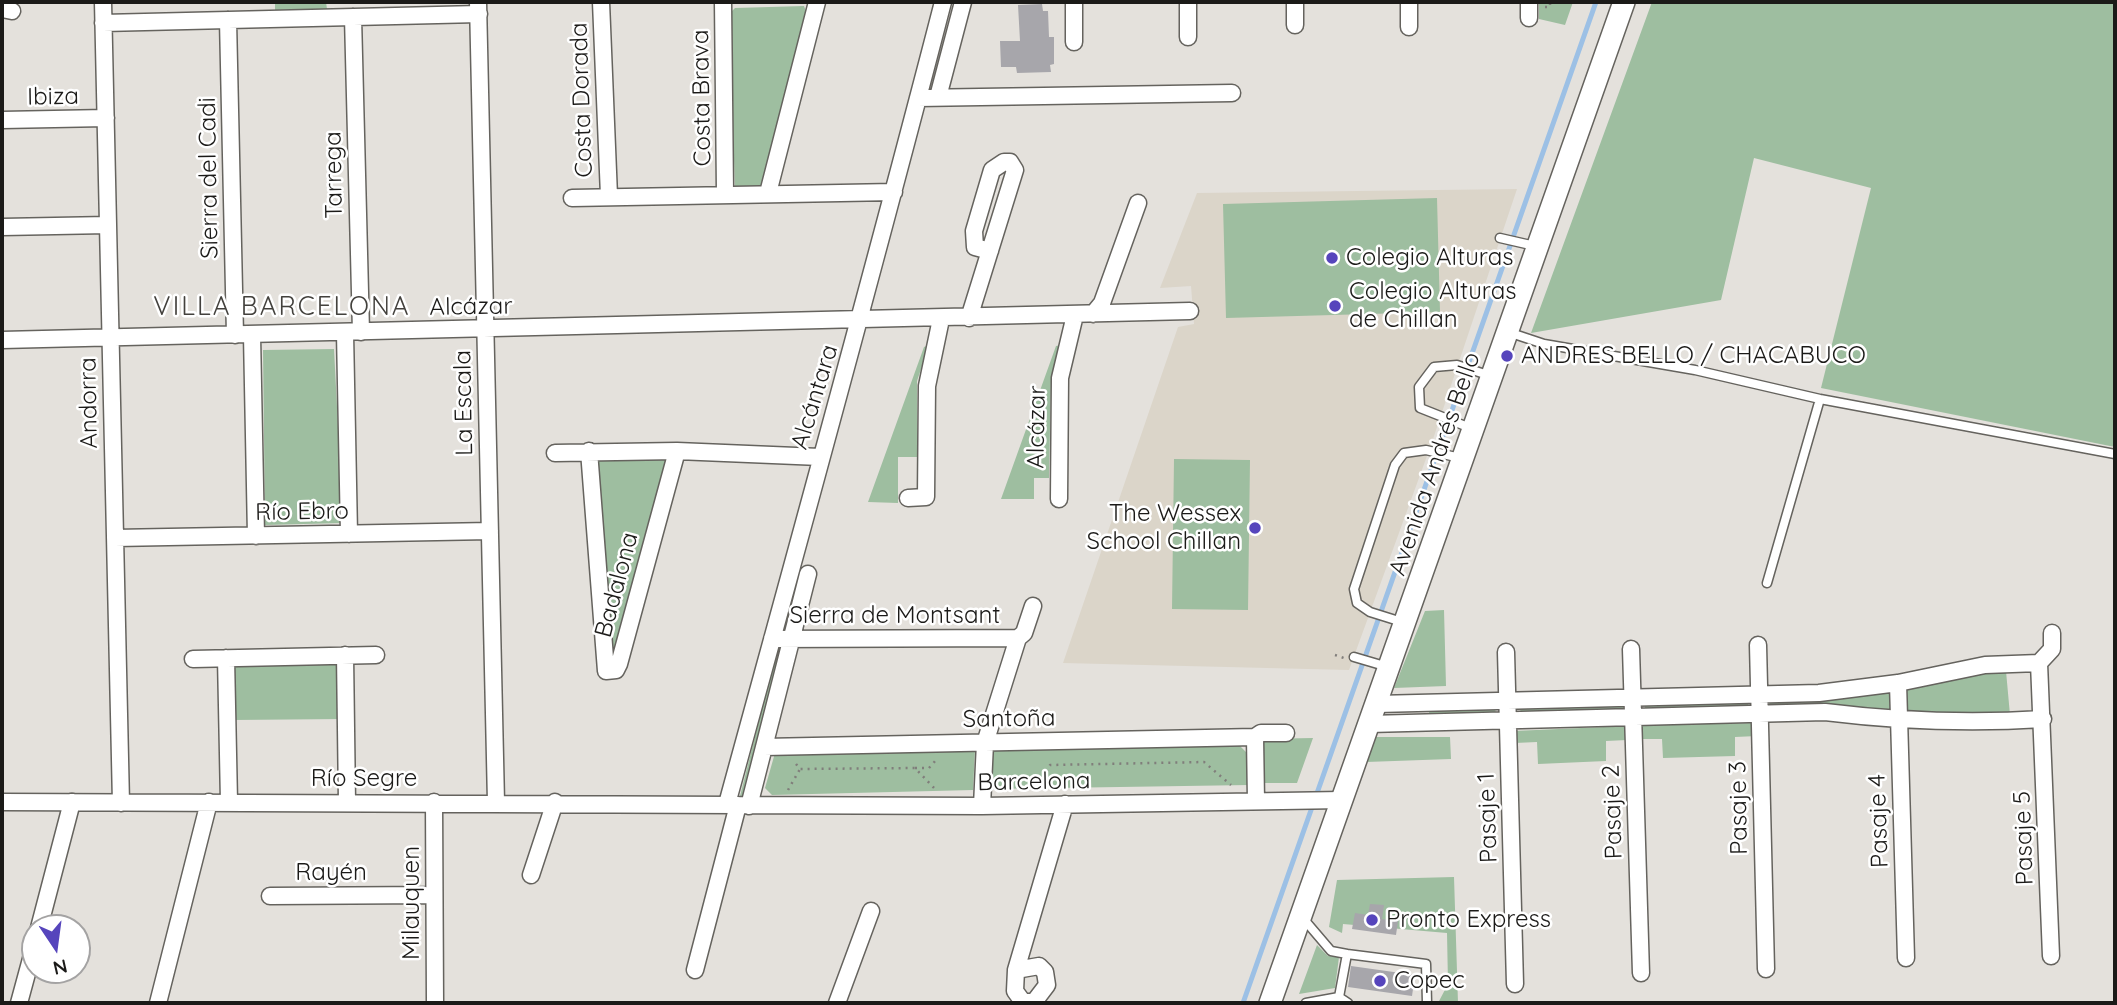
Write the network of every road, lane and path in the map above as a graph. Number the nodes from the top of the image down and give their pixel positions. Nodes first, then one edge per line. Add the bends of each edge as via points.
1 (103, 2) edge
2 (266, 2) edge
3 (601, 2) edge
4 (723, 2) edge
5 (817, 2) edge
6 (943, 2) edge
7 (963, 2) edge
8 (1074, 2) edge
9 (1188, 2) edge
10 (1295, 2) edge
11 (1409, 2) edge
12 (1624, 2) edge
13 (479, 8) edge
14 (353, 17) junction
15 (266, 19) junction
16 (228, 20) junction
17 (103, 23) junction
18 (1295, 25) dead end
19 (1409, 27) dead end
20 (1188, 37) dead end
21 (1074, 42) dead end
22 (1232, 93) dead end
23 (938, 97) junction
24 (918, 98) junction
25 (106, 118) junction
26 (2, 120) edge
27 (894, 192) junction
28 (768, 193) junction
29 (725, 194) junction
30 (609, 196) junction
31 (572, 198) dead end
32 (1138, 203) dead end
33 (108, 225) junction
34 (2, 227) edge
35 (1500, 238) dead end
36 (1538, 246) junction
37 (989, 251) junction
38 (1190, 311) dead end
39 (1093, 314) junction
40 (1075, 315) junction
41 (969, 318) junction
42 (941, 319) junction
43 (861, 321) junction
44 (486, 329) junction
45 (1508, 332) junction
46 (353, 333) junction
47 (243, 335) junction
48 (110, 338) junction
49 (2, 340) edge
50 (1485, 374) junction
51 (1820, 399) junction
52 (1465, 426) junction
53 (589, 451) junction
54 (677, 451) junction
55 (555, 453) dead end
56 (2115, 454) edge
57 (820, 457) junction
58 (1455, 457) junction
59 (908, 498) dead end
60 (1059, 499) dead end
61 (490, 531) junction
62 (349, 534) junction
63 (256, 536) junction
64 (115, 538) junction
65 (808, 574) dead end
66 (1767, 583) dead end
67 (1033, 606) dead end
68 (1406, 624) junction
69 (2052, 633) dead end
70 (1018, 638) junction
71 (772, 639) junction
72 (792, 640) junction
73 (1758, 645) dead end
74 (1631, 649) dead end
75 (1506, 652) dead end
76 (376, 654) dead end
77 (345, 655) junction
78 (1354, 657) dead end
79 (193, 659) dead end
80 (226, 659) junction
81 (2039, 663) junction
82 (1390, 668) junction
83 (1898, 682) junction
84 (1759, 695) junction
85 (1633, 698) junction
86 (1507, 701) junction
87 (1377, 704) junction
88 (1760, 713) junction
89 (1633, 717) junction
90 (2043, 719) junction
91 (1508, 720) junction
92 (1899, 721) junction
93 (1369, 724) junction
94 (1286, 733) dead end
95 (1255, 737) junction
96 (985, 743) junction
97 (781, 746) junction
98 (764, 747) junction
99 (800, 769) junction
100 (1233, 787) dead end
101 (1035, 792) dead end
102 (940, 794) dead end
103 (784, 797) dead end
104 (1332, 800) junction
105 (1256, 801) junction
106 (2, 802) edge
107 (72, 802) junction
108 (209, 802) junction
109 (229, 802) junction
110 (347, 802) junction
111 (434, 802) junction
112 (496, 802) junction
113 (555, 802) junction
114 (121, 803) junction
115 (1065, 804) junction
116 (738, 805) junction
117 (982, 806) junction
118 (531, 875) dead end
119 (434, 895) junction
120 (270, 896) dead end
121 (871, 911) dead end
122 (43, 914) edge
123 (1301, 916) junction
124 (1346, 954) junction
125 (2051, 956) dead end
126 (1906, 958) dead end
127 (695, 970) dead end
128 (1016, 970) dead end
129 (1766, 970) dead end
130 (1641, 973) dead end
131 (24, 984) edge
132 (1515, 984) dead end
133 (1339, 997) junction
134 (19, 1003) edge
135 (158, 1003) edge
136 (435, 1003) edge
137 (836, 1003) edge
138 (1270, 1003) edge
139 (1306, 1003) edge
140 (1348, 1003) edge
141 (1427, 1003) edge

1 - 17 street, Andorra
2 - 15 street
3 - 30 street, Costa Dorada
4 - 29 street, Costa Brava
5 - 28 street
6 - 24 street, Alcántara
7 - 23 street
8 - 21 street
9 - 20 street
10 - 18 street
11 - 19 street
12 - 36 main road, Avenida Andrés Bello
13 - 14 street
13 - 44 street, La Escala
14 - 15 street
14 - 46 street, Tarrega
15 - 16 street
16 - 17 street
16 - 47 street, Sierra del Cadi
17 - 25 street, Andorra
22 - 23 street
23 - 24 street
24 - 27 street, Alcántara
25 - 26 street, Ibiza
25 - 33 street, Andorra
27 - 28 street, Costa Dorada
27 - 43 street, Alcántara
28 - 29 street, Costa Dorada
29 - 30 street, Costa Dorada
30 - 31 street, Costa Dorada
32 - 39 street via 1102,303
33 - 34 street
33 - 48 street, Andorra
35 - 36 lane
36 - 45 main road, Avenida Andrés Bello
37 - 37 street via 1015,170 1010,162 992,170 974,231 975,247
37 - 41 street
38 - 39 street, Alcázar
39 - 40 street, Alcázar
40 - 41 street, Alcázar
40 - 60 street, Alcázar via 1060,378
41 - 42 street, Alcázar
42 - 43 street, Alcázar
42 - 59 street via 928,386 926,497
43 - 44 street, Alcázar
43 - 57 street, Alcántara
44 - 46 street, Alcázar
44 - 61 street, La Escala
45 - 50 main road, Avenida Andrés Bello
45 - 51 lane via 1544,344 1695,370
46 - 47 street, Alcázar
46 - 62 street, Tarrega
47 - 48 street, Alcázar
47 - 63 street, Sierra del Cadi
48 - 49 street, Alcázar
48 - 64 street, Andorra
50 - 52 main road, Avenida Andrés Bello
50 - 52 lane via 1457,365 1434,367 1419,387 1420,408
51 - 56 lane
51 - 66 lane
52 - 58 main road, Avenida Andrés Bello
53 - 54 street
53 - 54 street, Badalona via 606,671 616,670 619,664
53 - 55 street
54 - 57 street
57 - 71 street, Alcántara
58 - 68 main road, Avenida Andrés Bello
58 - 68 lane via 1426,450 1404,453 1397,461 1354,589 1357,603 1370,612
61 - 62 street, Río Ebro
61 - 112 street, La Escala
62 - 63 street, Río Ebro
63 - 64 street, Río Ebro
64 - 114 street, Andorra
65 - 72 street, Alcántara
67 - 70 street, Sierra de Montsant
68 - 82 main road, Avenida Andrés Bello
69 - 81 street via 2052,649
70 - 72 street, Sierra de Montsant
70 - 96 street, Sierra de Montsant
71 - 72 street, Sierra de Montsant
71 - 116 street, Alcántara
72 - 98 street, Alcántara
73 - 84 street, Pasaje 3
74 - 85 street, Pasaje 2
75 - 86 street, Pasaje 1
76 - 77 street
77 - 80 street
77 - 110 street
78 - 82 lane
79 - 80 street
80 - 109 street
81 - 83 street via 1985,665
81 - 90 street
82 - 87 main road, Avenida Andrés Bello
83 - 84 street via 1819,693
83 - 92 street, Pasaje 4
84 - 85 street
84 - 88 street, Pasaje 3
85 - 86 street
85 - 89 street, Pasaje 2
86 - 87 street
86 - 91 street, Pasaje 1
87 - 93 main road, Avenida Andrés Bello
88 - 89 street
88 - 92 street via 1825,712
88 - 129 street, Pasaje 3
89 - 91 street
89 - 130 street, Pasaje 2
90 - 92 street
90 - 125 street, Pasaje 5
91 - 93 street
91 - 132 street, Pasaje 1
92 - 126 street, Pasaje 4
93 - 104 main road, Avenida Andrés Bello
94 - 95 street, Santoña
95 - 96 street, Santoña
95 - 105 street
96 - 97 street, Santoña
96 - 117 street, Sierra de Montsant
97 - 98 street, Santoña
97 - 99 path
98 - 116 street, Alcántara
99 - 102 path via 915,768
99 - 103 path
100 - 101 path via 1205,762 1051,765
104 - 105 street, Barcelona
104 - 123 main road, Avenida Andrés Bello
105 - 115 street, Barcelona
106 - 107 street, Río Segre
107 - 114 street, Río Segre
107 - 122 street
108 - 109 street, Río Segre
108 - 114 street, Río Segre
108 - 135 street
109 - 110 street, Río Segre
110 - 111 street, Río Segre
111 - 112 street, Río Segre
111 - 119 street, Milauquen
112 - 113 street, Río Segre
113 - 116 street, Río Segre
113 - 118 street
115 - 117 street, Barcelona
115 - 128 street
116 - 117 street, Barcelona
116 - 127 street, Alcántara
119 - 120 street, Rayén
119 - 136 street, Milauquen
121 - 137 street
123 - 124 lane via 1331,951
123 - 138 main road, Avenida Andrés Bello
124 - 133 lane
124 - 141 lane via 1426,964
131 - 134 street
133 - 139 lane
133 - 140 lane

